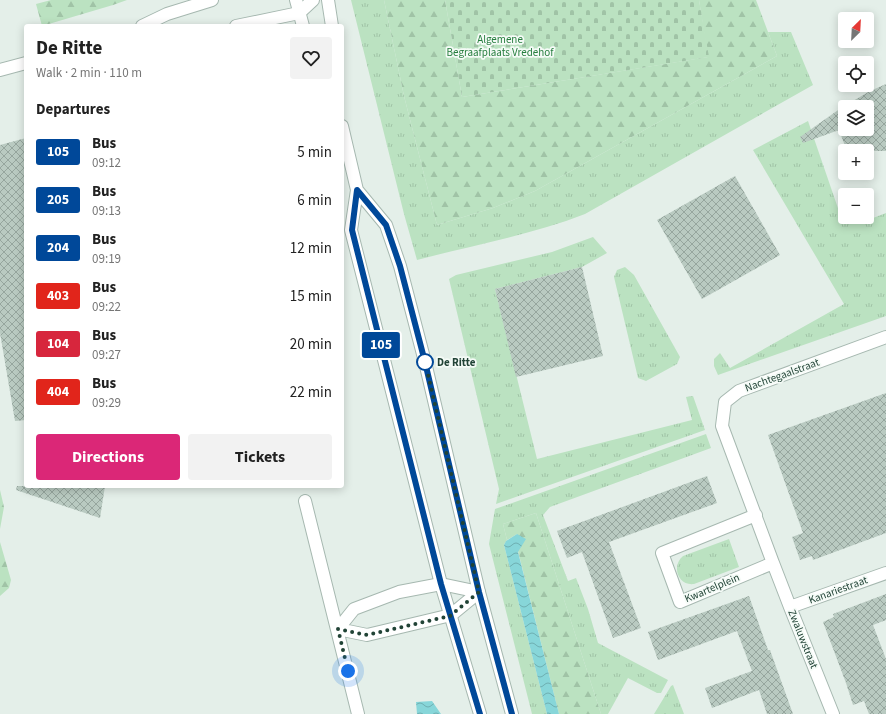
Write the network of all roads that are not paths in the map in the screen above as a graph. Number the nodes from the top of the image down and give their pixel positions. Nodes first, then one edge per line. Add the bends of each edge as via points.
1 (212, 0) edge
2 (296, 0) edge
3 (313, 0) edge
4 (328, 0) edge
5 (299, 13) junction
6 (146, 24) edge
7 (246, 24) edge
8 (302, 24) edge
9 (332, 24) edge
10 (24, 64) edge
11 (0, 70) edge
12 (344, 135) edge
13 (357, 190) junction
14 (886, 337) edge
15 (305, 501) dead end
16 (756, 515) junction
17 (773, 563) junction
18 (886, 573) edge
19 (441, 584) junction
20 (479, 592) junction
21 (790, 607) junction
22 (450, 616) junction
23 (338, 629) junction
24 (357, 714) edge
25 (480, 714) edge
26 (512, 714) edge
27 (833, 714) edge

1 - 6 street via 167,14
2 - 5 street
3 - 5 street
4 - 9 street
5 - 7 street
5 - 8 street
10 - 11 street
12 - 13 street
13 - 19 street via 352,230
13 - 20 street via 386,225 400,266
14 - 16 street, Nachtegaalstraat via 739,391 725,402 722,426
15 - 23 street
16 - 17 street
16 - 17 street, Kwartelplein via 662,553 680,602
17 - 21 street, Zwaluwstraat
18 - 21 street, Kanariestraat
19 - 20 street
19 - 22 street
19 - 23 street via 399,592 354,609
20 - 22 street
20 - 26 street
21 - 27 street, Zwaluwstraat
22 - 23 street via 367,635
22 - 25 street
23 - 24 street

